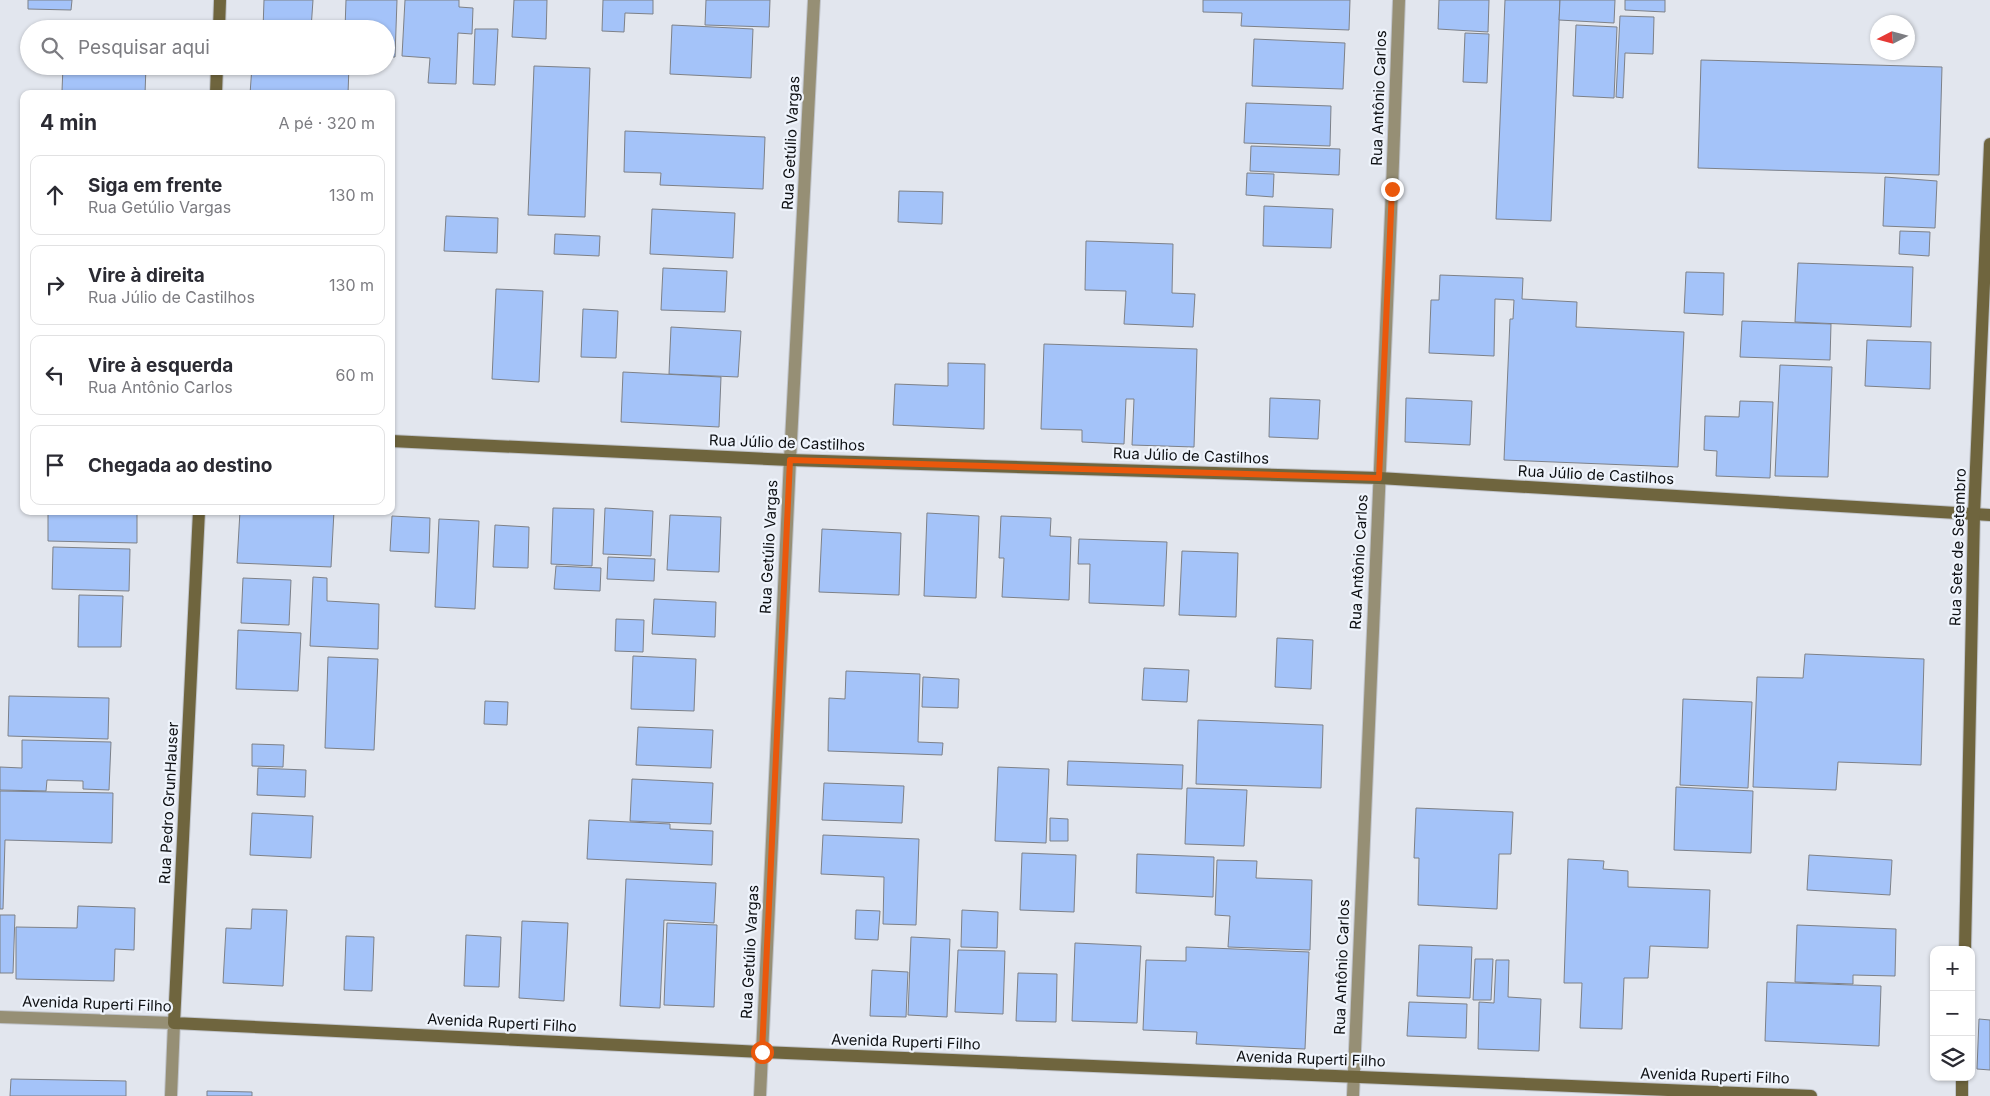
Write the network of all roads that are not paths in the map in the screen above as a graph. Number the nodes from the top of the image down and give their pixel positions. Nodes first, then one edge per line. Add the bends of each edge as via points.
1 (220, 0) edge
2 (814, 0) edge
3 (1399, 0) edge
4 (219, 20) edge
5 (217, 75) edge
6 (216, 90) edge
7 (1990, 144) edge
8 (395, 441) edge
9 (790, 460) junction
10 (1379, 478) junction
11 (1974, 514) junction
12 (199, 515) edge
13 (1990, 515) edge
14 (1965, 946) edge
15 (0, 1017) edge
16 (174, 1023) junction
17 (762, 1052) junction
18 (1353, 1076) junction
19 (1962, 1081) edge
20 (171, 1096) edge
21 (760, 1096) edge
22 (1353, 1096) edge
23 (1811, 1096) edge
24 (1962, 1096) edge

1 - 4 street
2 - 9 street, Rua Getúlio Vargas
3 - 10 street, Rua Antônio Carlos
5 - 6 street
7 - 11 street, Rua Sete de Setembro
8 - 9 street, Rua Júlio de Castilhos
9 - 10 street, Rua Júlio de Castilhos
9 - 17 street, Rua Getúlio Vargas
10 - 11 street, Rua Júlio de Castilhos
10 - 18 street, Rua Antônio Carlos
11 - 13 street, Rua Júlio de Castilhos
11 - 14 street, Rua Sete de Setembro
12 - 16 street, Rua Pedro GrunHauser
15 - 16 street, Avenida Ruperti Filho
16 - 17 street, Avenida Ruperti Filho
16 - 20 street, Rua Pedro GrunHauser
17 - 18 street, Avenida Ruperti Filho
17 - 21 street, Rua Getúlio Vargas
18 - 22 street, Rua Antônio Carlos
18 - 23 street, Avenida Ruperti Filho
19 - 24 street

